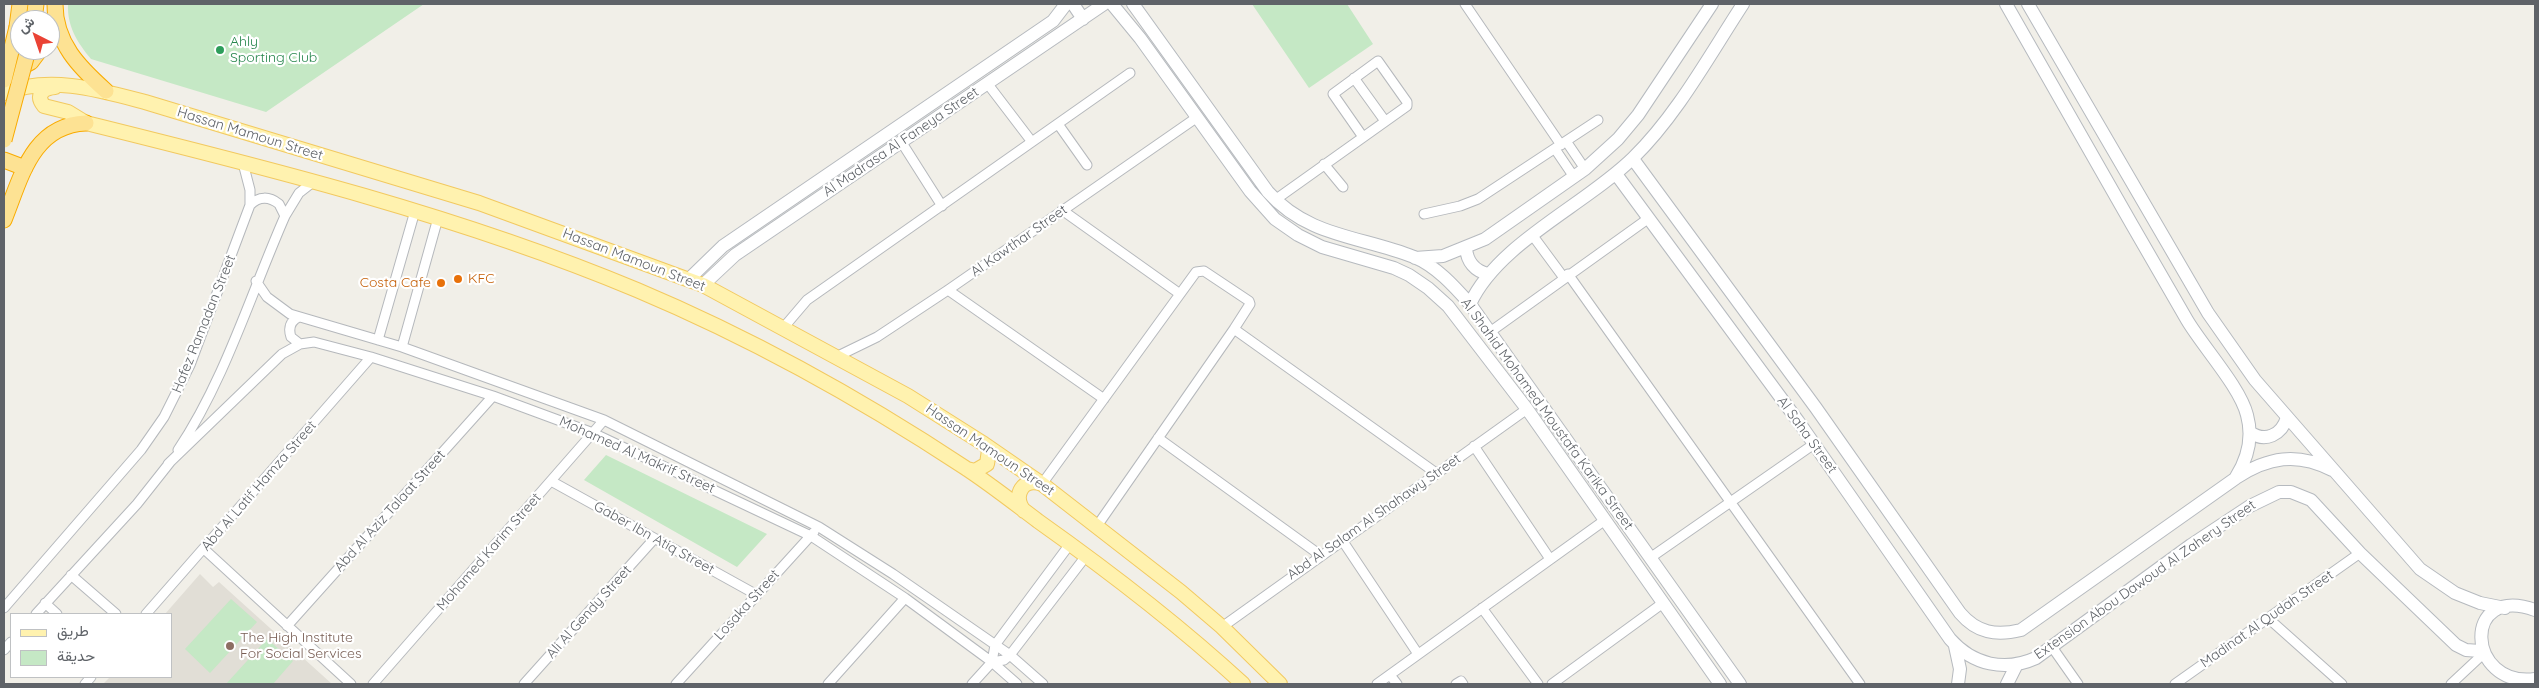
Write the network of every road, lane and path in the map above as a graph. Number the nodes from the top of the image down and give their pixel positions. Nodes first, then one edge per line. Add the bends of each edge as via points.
1 (20, 4) edge
2 (1066, 4) edge
3 (1073, 4) edge
4 (1104, 4) edge
5 (1112, 4) edge
6 (1134, 4) edge
7 (1465, 4) edge
8 (1712, 4) edge
9 (1743, 4) edge
10 (2006, 4) edge
11 (2028, 4) edge
12 (1083, 19) junction
13 (60, 32) edge
14 (25, 60) edge
15 (31, 60) edge
16 (4, 67) edge
17 (1130, 73) dead end
18 (1354, 78) junction
19 (4, 80) edge
20 (987, 83) junction
21 (71, 86) junction
22 (106, 91) junction
23 (4, 93) edge
24 (1196, 118) junction
25 (1598, 120) dead end
26 (1385, 121) junction
27 (86, 123) junction
28 (1058, 124) junction
29 (1363, 136) junction
30 (4, 140) edge
31 (1032, 142) junction
32 (902, 143) junction
33 (1561, 145) junction
34 (1633, 159) junction
35 (4, 160) edge
36 (243, 164) junction
37 (1324, 164) junction
38 (1087, 165) dead end
39 (25, 168) junction
40 (1585, 168) junction
41 (1616, 174) junction
42 (1645, 175) junction
43 (1574, 177) junction
44 (313, 182) junction
45 (1343, 187) dead end
46 (1627, 189) junction
47 (1275, 200) junction
48 (250, 205) junction
49 (942, 206) junction
50 (1062, 210) junction
51 (415, 211) junction
52 (1424, 214) dead end
53 (285, 216) junction
54 (438, 218) junction
55 (1648, 218) junction
56 (4, 220) edge
57 (1533, 236) junction
58 (1466, 248) junction
59 (1415, 258) junction
60 (1488, 274) junction
61 (1566, 276) junction
62 (689, 279) junction
63 (256, 281) junction
64 (703, 285) junction
65 (948, 290) junction
66 (1180, 294) junction
67 (1470, 304) junction
68 (299, 317) junction
69 (784, 327) junction
70 (1234, 329) junction
71 (1490, 332) junction
72 (378, 340) junction
73 (300, 344) junction
74 (402, 347) junction
75 (838, 356) junction
76 (371, 357) junction
77 (1800, 387) junction
78 (493, 396) junction
79 (1104, 399) junction
80 (1782, 400) junction
81 (1816, 408) junction
82 (1527, 409) junction
83 (2287, 417) junction
84 (604, 420) junction
85 (1798, 421) junction
86 (2250, 432) junction
87 (593, 433) junction
88 (1158, 438) junction
89 (984, 444) junction
90 (1814, 444) junction
91 (1474, 446) junction
92 (168, 464) junction
93 (967, 469) junction
94 (2332, 470) junction
95 (1436, 473) junction
96 (2236, 478) junction
97 (551, 480) junction
98 (1042, 484) junction
99 (1731, 502) junction
100 (1024, 510) junction
101 (1605, 520) junction
102 (1097, 526) junction
103 (819, 527) junction
104 (811, 536) junction
105 (654, 539) junction
106 (1342, 540) junction
107 (1070, 544) junction
108 (204, 548) junction
109 (2360, 553) junction
110 (1320, 555) junction
111 (1086, 556) junction
112 (1650, 558) junction
113 (1550, 559) junction
114 (71, 575) junction
115 (757, 595) junction
116 (905, 598) junction
117 (1663, 603) junction
118 (45, 604) junction
119 (2532, 607) edge
120 (4, 608) edge
121 (1482, 608) junction
122 (2506, 608) junction
123 (37, 613) edge
124 (56, 613) edge
125 (115, 613) edge
126 (147, 613) edge
127 (2268, 618) junction
128 (287, 626) junction
129 (1222, 627) junction
130 (995, 645) junction
131 (1956, 646) junction
132 (2052, 647) junction
133 (1418, 654) junction
134 (2481, 654) junction
135 (1010, 655) junction
136 (992, 662) junction
137 (2016, 666) junction
138 (1390, 675) junction
139 (2535, 679) edge
140 (351, 684) edge
141 (373, 684) edge
142 (524, 684) edge
143 (676, 684) edge
144 (828, 684) edge
145 (972, 684) edge
146 (1017, 684) edge
147 (1043, 684) edge
148 (1243, 684) edge
149 (1280, 684) edge
150 (1378, 684) edge
151 (1397, 684) edge
152 (1456, 684) edge
153 (1463, 684) edge
154 (1538, 684) edge
155 (1552, 684) edge
156 (1720, 684) edge
157 (1740, 684) edge
158 (1860, 684) edge
159 (1958, 684) edge
160 (2007, 684) edge
161 (2078, 684) edge
162 (2175, 684) edge
163 (2342, 684) edge
164 (2451, 684) edge
165 (2518, 684) edge

1 - 19 highway, bridge
2 - 62 street, Al Madrasa Al Faneya Street via 1054,21 723,246
3 - 12 street
4 - 12 street, Al Madrasa Al Faneya Street
5 - 24 street, Al Shahid Mohamed Moustafa Karika Street
6 - 47 street, Al Shahid Mohamed Moustafa Karika Street
7 - 33 street
8 - 40 street via 1638,115 1618,139
9 - 34 street via 1670,114
10 - 86 street via 2190,324 2240,397
11 - 83 street via 2208,313 2239,359
12 - 20 street, Al Madrasa Al Faneya Street
13 - 22 highway via 76,64
14 - 30 highway, bridge
15 - 16 highway via 18,69
17 - 28 street
18 - 26 street
18 - 26 street via 1378,62 1408,104
18 - 29 street via 1333,95
20 - 31 street
20 - 32 street, Al Madrasa Al Faneya Street
21 - 22 main road, Hassan Mamoun Street
21 - 23 main road, Hassan Mamoun Street via 35,85
21 - 27 main road, Hassan Mamoun Street via 45,89 40,100 47,108 68,112
22 - 62 main road, Hassan Mamoun Street via 479,203
24 - 50 street, Al Kawthar Street
24 - 82 street, Al Shahid Mohamed Moustafa Karika Street via 1257,201 1286,228 1322,247 1394,268 1439,296
25 - 33 street
26 - 29 street
27 - 36 main road, Hassan Mamoun Street
27 - 39 highway via 70,123 56,130 44,140
28 - 31 street
28 - 38 street
29 - 37 street
31 - 49 street
32 - 49 street
32 - 64 street, Al Madrasa Al Faneya Street via 735,254
33 - 40 street
33 - 43 street
33 - 52 street via 1478,200
34 - 41 street
34 - 42 street, Al Saha Street
35 - 39 highway
36 - 44 main road, Hassan Mamoun Street
36 - 48 street, Hafez Ramadan Street via 250,190
37 - 45 street
37 - 47 street
39 - 56 highway
40 - 43 street
41 - 46 street, Al Saha Street
41 - 57 street
42 - 46 street via 1634,178
42 - 77 street, Al Saha Street
43 - 58 street via 1485,239
44 - 51 main road, Hassan Mamoun Street
44 - 53 street via 299,193
46 - 55 street, Al Saha Street
47 - 59 street, Al Shahid Mohamed Moustafa Karika Street via 1318,228
48 - 53 street via 261,198 274,200
48 - 120 street, Hafez Ramadan Street via 190,365 164,417 141,450
49 - 69 street via 803,303
50 - 65 street, Al Kawthar Street
50 - 66 street
51 - 54 main road, Hassan Mamoun Street
51 - 72 street
53 - 63 street
54 - 74 street
54 - 93 main road, Hassan Mamoun Street via 562,260 684,310 814,376
55 - 61 street
55 - 80 street, Al Saha Street
57 - 60 street
57 - 61 street
58 - 59 street via 1442,256
58 - 60 street via 1473,266
59 - 67 street, Al Shahid Mohamed Moustafa Karika Street via 1444,278
60 - 67 street
61 - 71 street
61 - 99 street
62 - 64 main road, Hassan Mamoun Street
63 - 68 street, Mohamed Al Makrif Street via 274,304
63 - 92 street via 210,394
64 - 69 main road, Hassan Mamoun Street
65 - 75 street, Al Kawthar Street via 877,337
65 - 79 street
66 - 70 street via 1198,270 1212,276 1250,302
66 - 79 street
67 - 71 street, Al Shahid Mohamed Moustafa Karika Street
68 - 72 street, Mohamed Al Makrif Street
68 - 73 street via 292,321 289,329 291,337
69 - 75 main road, Hassan Mamoun Street
70 - 88 street
70 - 95 street
71 - 112 street, Al Shahid Mohamed Moustafa Karika Street
72 - 74 street, Mohamed Al Makrif Street
73 - 76 street, Mohamed Al Makrif Street via 314,342
73 - 92 street via 282,354
74 - 84 street, Mohamed Al Makrif Street
75 - 89 main road, Hassan Mamoun Street
76 - 78 street, Mohamed Al Makrif Street
76 - 108 street, Abd Al Latif Hamza Street
77 - 80 street via 1791,397
77 - 81 street, Al Saha Street
78 - 87 street, Mohamed Al Makrif Street
78 - 128 street, Abd Al Aziz Talaat Street
79 - 98 street
80 - 85 street, Al Saha Street
81 - 85 street
81 - 96 street, Al Saha Street via 1966,619 1995,634 2021,630
82 - 91 street, Abd Al Salam Al Shahawy Street
82 - 101 street, Al Shahid Mohamed Moustafa Karika Street
83 - 86 street via 2283,427 2270,437
83 - 94 street
84 - 87 street, Mohamed Karim Street
84 - 103 street, Mohamed Al Makrif Street
85 - 90 street, Al Saha Street
86 - 96 street via 2248,453
87 - 97 street, Mohamed Karim Street
87 - 104 street, Mohamed Al Makrif Street
88 - 102 street
88 - 110 street
89 - 93 main road via 989,450 987,464 975,471
89 - 98 main road, Hassan Mamoun Street
90 - 99 street
90 - 131 street, Al Saha Street
91 - 95 street, Abd Al Salam Al Shahawy Street
91 - 113 street
92 - 114 street via 137,504
93 - 100 main road, Hassan Mamoun Street
94 - 96 street via 2307,459 2286,459 2260,465
94 - 122 street via 2431,578 2468,598
95 - 106 street, Abd Al Salam Al Shahawy Street
97 - 105 street, Gaber Ibn Atiq Street
97 - 141 street, Mohamed Karim Street
98 - 100 main road via 1027,483 1020,488 1017,496
98 - 102 main road, Hassan Mamoun Street
99 - 112 street
99 - 158 street
100 - 107 main road, Hassan Mamoun Street
101 - 113 street
101 - 117 street, Al Shahid Mohamed Moustafa Karika Street
102 - 129 main road, Hassan Mamoun Street
103 - 104 street, Losaka Street
103 - 130 street, Mohamed Al Makrif Street
104 - 115 street, Losaka Street
104 - 116 street, Mohamed Al Makrif Street
105 - 115 street, Gaber Ibn Atiq Street
105 - 142 street, Ali Al Gendy Street
106 - 110 street, Abd Al Salam Al Shahawy Street
106 - 133 street
107 - 111 main road, Hassan Mamoun Street
107 - 130 street
108 - 126 street, Abd Al Latif Hamza Street
108 - 128 street
109 - 127 street, Madinat Al Qudah Street
109 - 132 street, Extension Abou Dawoud Al Zahery Street via 2311,500 2300,493 2279,492 2250,506 2191,545
109 - 134 street, Extension Abou Dawoud Al Zahery Street via 2456,645
110 - 129 street, Abd Al Salam Al Shahawy Street
111 - 135 street
111 - 148 main road, Hassan Mamoun Street via 1197,642
112 - 157 street, Al Shahid Mohamed Moustafa Karika Street
113 - 121 street
114 - 118 street
114 - 125 street
115 - 143 street, Losaka Street
116 - 136 street, Mohamed Al Makrif Street
116 - 144 street
117 - 155 street
117 - 156 street, Al Shahid Mohamed Moustafa Karika Street
118 - 123 street
118 - 124 street
119 - 122 street
121 - 133 street
121 - 154 street
122 - 134 street via 2485,626 2480,641
127 - 162 street, Madinat Al Qudah Street
127 - 163 street
128 - 140 street
129 - 149 main road, Hassan Mamoun Street
130 - 135 street, Mohamed Al Makrif Street
130 - 136 street
131 - 137 street, Al Saha Street via 1986,663
131 - 159 street via 1960,669
132 - 137 street, Extension Abou Dawoud Al Zahery Street
132 - 161 street
133 - 138 street
134 - 164 street
134 - 165 street via 2495,676
135 - 136 street
135 - 147 street, Mohamed Al Makrif Street
136 - 145 street
136 - 146 street, Mohamed Al Makrif Street
137 - 160 street
138 - 150 street
138 - 151 street
139 - 165 street
152 - 153 street via 1460,681

